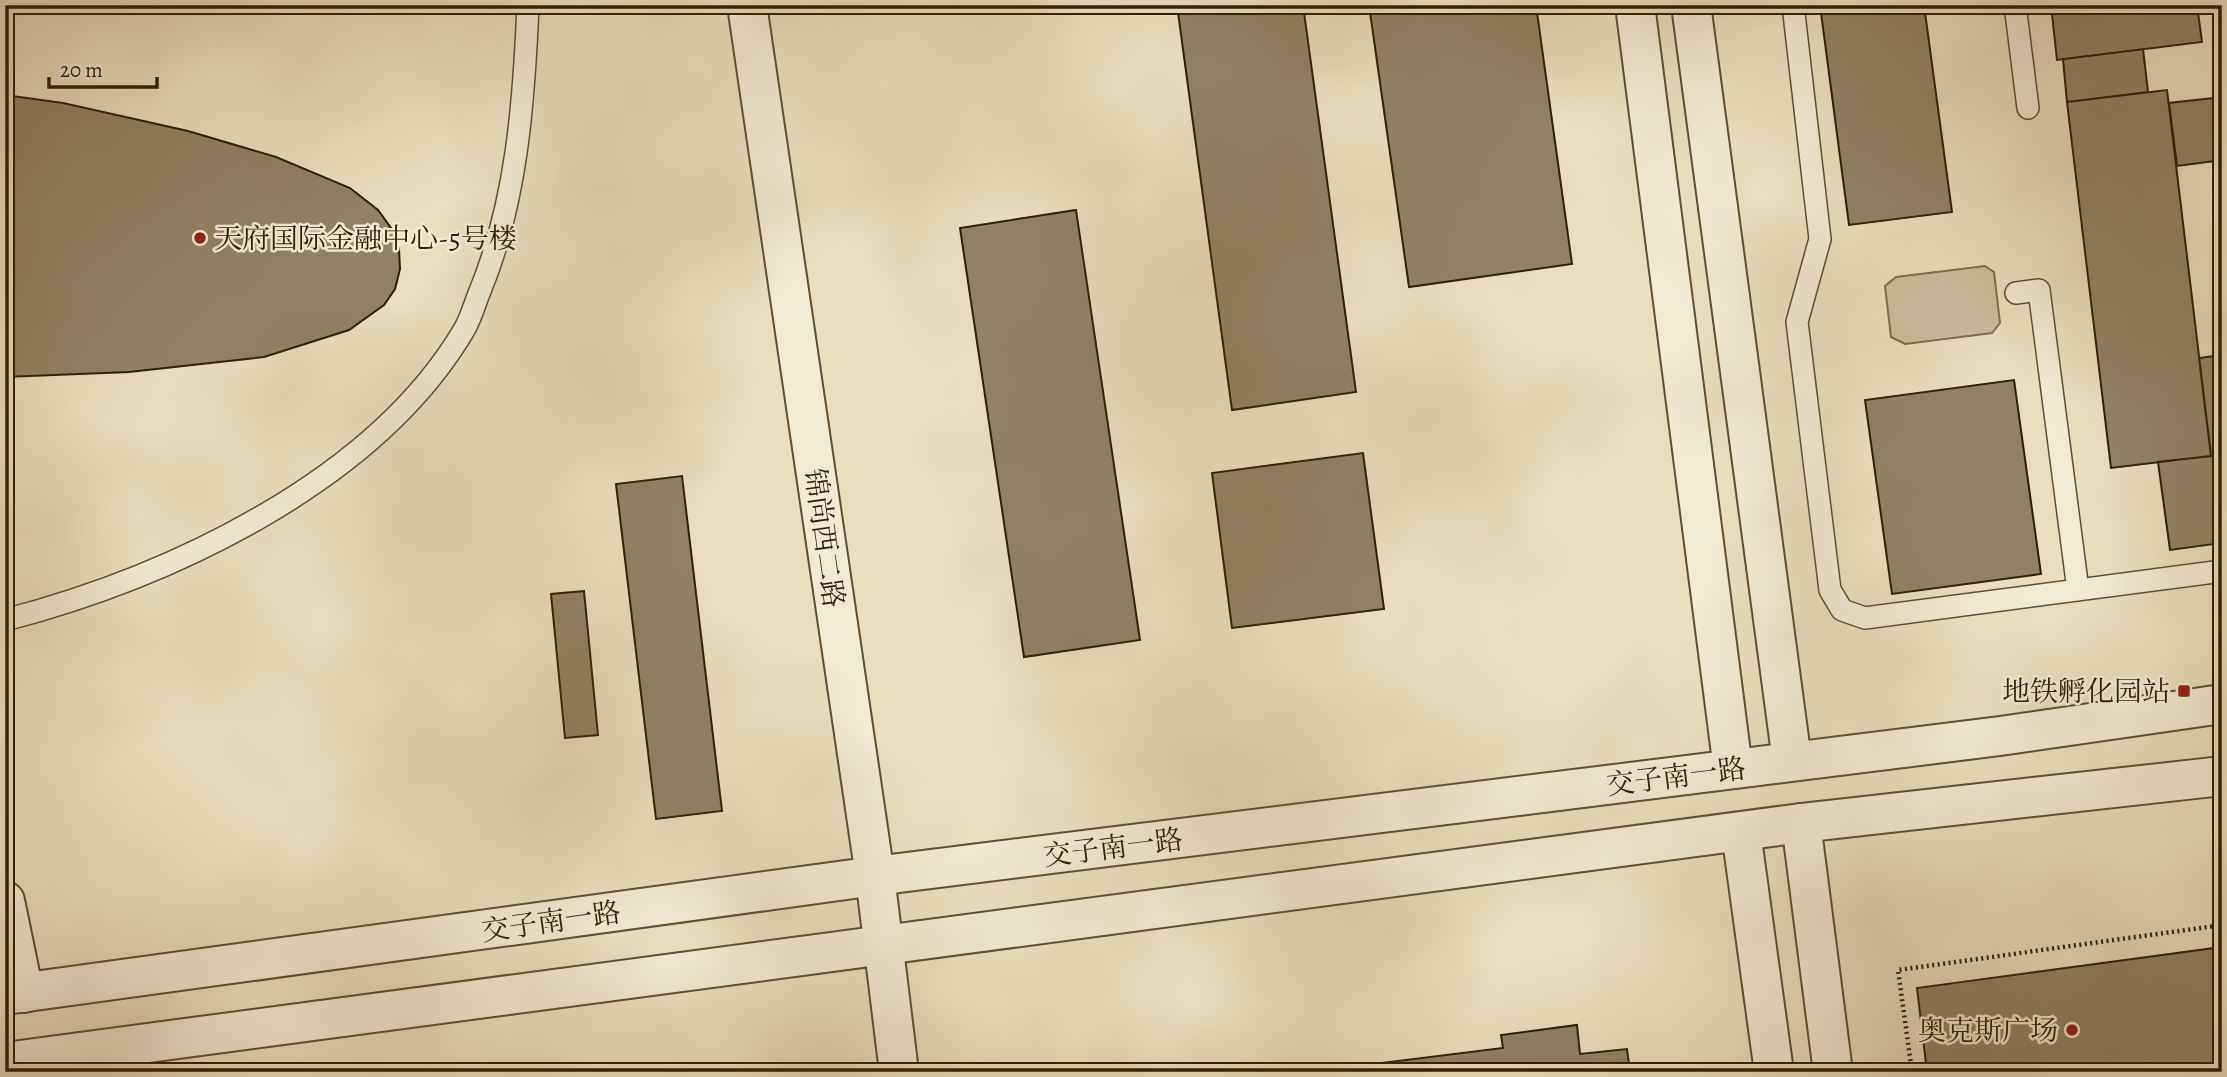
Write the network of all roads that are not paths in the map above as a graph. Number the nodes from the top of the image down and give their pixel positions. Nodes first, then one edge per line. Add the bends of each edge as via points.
1 (528, 5) edge
2 (747, 5) edge
3 (1634, 5) edge
4 (1691, 5) edge
5 (1793, 5) edge
6 (2015, 5) edge
7 (2028, 108) dead end
8 (2016, 293) dead end
9 (2222, 571) edge
10 (2078, 590) junction
11 (5, 620) edge
12 (2222, 704) edge
13 (1792, 761) junction
14 (1733, 769) junction
15 (2222, 776) edge
16 (1801, 823) junction
17 (1741, 832) junction
18 (875, 876) junction
19 (5, 901) edge
20 (885, 945) junction
21 (15, 994) edge
22 (5, 1062) edge
23 (899, 1072) edge
24 (1774, 1072) edge
25 (1833, 1072) edge

1 - 11 lane via 514,164 497,250 464,329 425,382 369,442 292,498 187,556 67,604
2 - 18 street, 锦尚西二路
3 - 14 street
4 - 13 street
5 - 10 lane via 1820,239 1797,322 1830,590 1843,610 1865,618
6 - 7 lane
8 - 10 lane via 2039,290
9 - 10 lane
12 - 13 street, 交子南一路
13 - 14 street, 交子南一路
14 - 18 street, 交子南一路
15 - 16 street
16 - 17 street
16 - 25 street
17 - 20 street
17 - 24 street
18 - 20 street, 锦尚西二路
18 - 21 street, 交子南一路
19 - 21 street
20 - 22 street
20 - 23 street, 锦尚西二路

